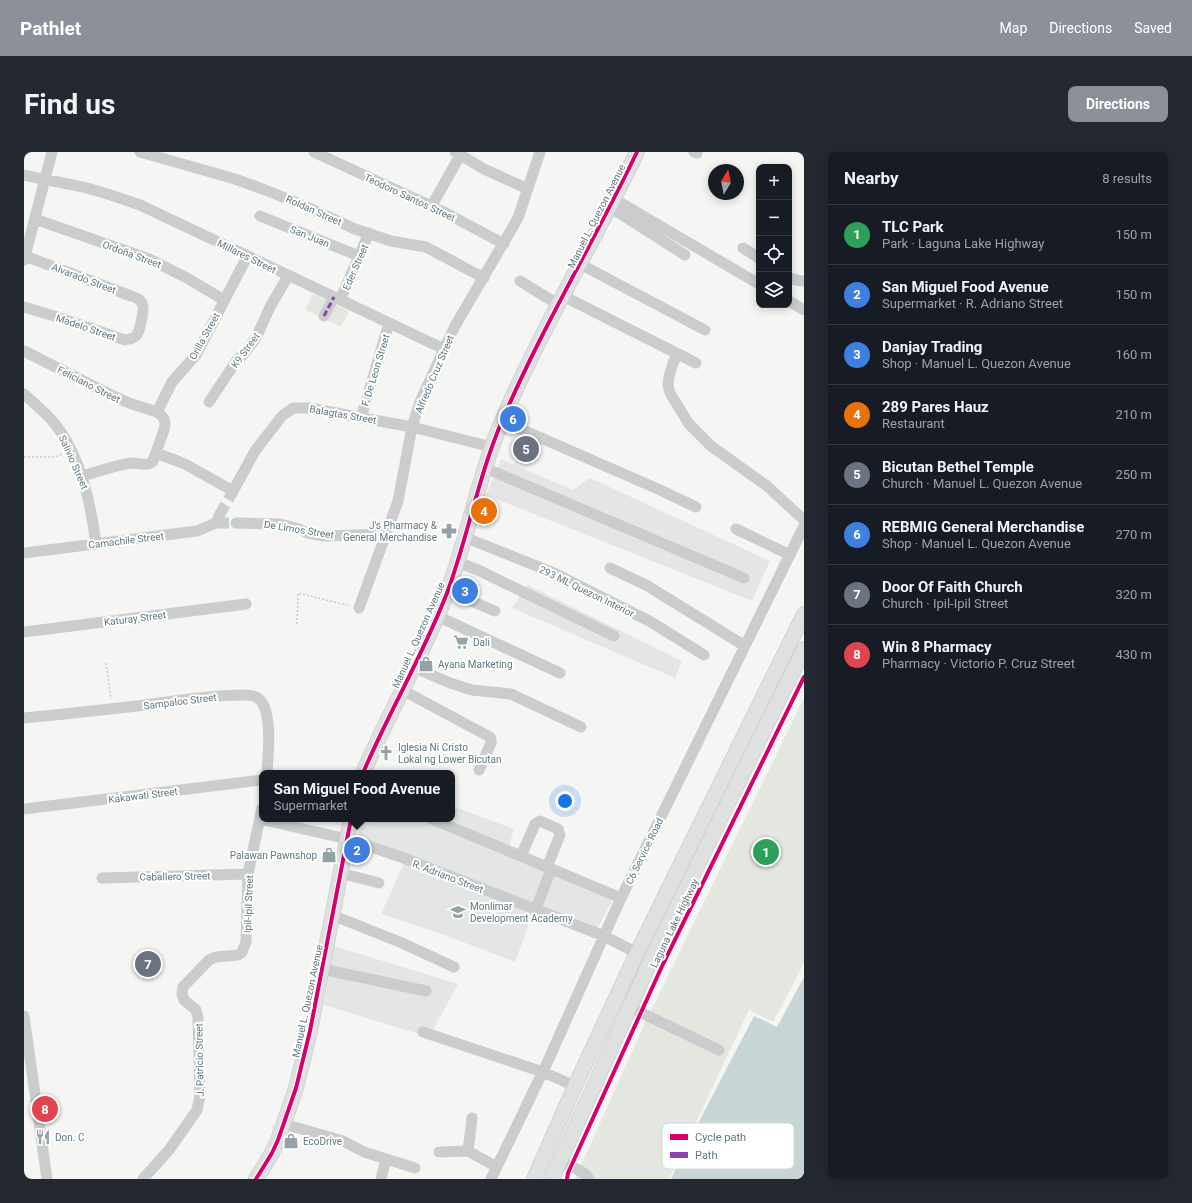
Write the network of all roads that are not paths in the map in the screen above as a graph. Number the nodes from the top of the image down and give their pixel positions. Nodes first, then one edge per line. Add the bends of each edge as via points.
1 (52, 152) edge
2 (140, 152) edge
3 (314, 152) edge
4 (540, 152) edge
5 (637, 152) edge
6 (459, 153) edge
7 (24, 175) edge
8 (44, 180) junction
9 (528, 189) junction
10 (612, 203) junction
11 (431, 207) junction
12 (260, 216) dead end
13 (35, 219) junction
14 (369, 233) junction
15 (504, 244) junction
16 (743, 248) dead end
17 (685, 255) dead end
18 (359, 256) junction
19 (756, 256) edge
20 (247, 257) junction
21 (25, 258) edge
22 (580, 264) junction
23 (288, 276) junction
24 (484, 278) junction
25 (792, 279) edge
26 (520, 281) dead end
27 (802, 281) dead end
28 (756, 282) edge
29 (337, 299) junction
30 (224, 300) junction
31 (561, 300) junction
32 (142, 302) joint
33 (792, 303) edge
34 (24, 307) edge
35 (804, 310) edge
36 (324, 316) dead end
37 (389, 323) junction
38 (705, 330) dead end
39 (444, 349) junction
40 (24, 350) edge
41 (678, 354) junction
42 (696, 363) dead end
43 (24, 394) edge
44 (210, 402) dead end
45 (157, 412) junction
46 (361, 418) junction
47 (502, 421) junction
48 (412, 427) junction
49 (492, 447) junction
50 (156, 453) junction
51 (485, 468) junction
52 (82, 476) junction
53 (696, 507) dead end
54 (218, 520) tunnel mouth
55 (804, 520) edge
56 (236, 523) tunnel mouth
57 (804, 526) edge
58 (736, 529) dead end
59 (386, 534) junction
60 (464, 537) junction
61 (96, 544) junction
62 (24, 553) edge
63 (790, 554) junction
64 (457, 562) junction
65 (610, 568) dead end
66 (744, 578) dead end
67 (447, 591) junction
68 (246, 604) dead end
69 (358, 608) road end
70 (495, 611) dead end
71 (804, 614) edge
72 (437, 616) junction
73 (24, 632) edge
74 (614, 636) dead end
75 (745, 646) junction
76 (804, 649) edge
77 (704, 655) dead end
78 (413, 668) junction
79 (560, 673) dead end
80 (402, 690) junction
81 (24, 718) edge
82 (581, 727) dead end
83 (267, 770) edge
84 (364, 770) edge
85 (479, 770) dead end
86 (259, 780) edge
87 (24, 809) edge
88 (259, 822) edge
89 (273, 822) edge
90 (350, 822) edge
91 (439, 822) edge
92 (347, 839) junction
93 (520, 856) junction
94 (549, 868) junction
95 (340, 873) junction
96 (248, 874) junction
97 (102, 878) dead end
98 (379, 883) dead end
99 (621, 898) junction
100 (536, 909) junction
101 (332, 915) junction
102 (607, 937) junction
103 (633, 951) junction
104 (454, 966) dead end
105 (322, 970) junction
106 (426, 991) dead end
107 (184, 1000) joint
108 (629, 1007) junction
109 (24, 1016) edge
110 (423, 1032) dead end
111 (719, 1050) dead end
112 (547, 1070) junction
113 (569, 1083) junction
114 (472, 1118) dead end
115 (284, 1124) junction
116 (468, 1151) junction
117 (440, 1152) dead end
118 (386, 1159) junction
119 (497, 1167) junction
120 (415, 1168) dead end
121 (556, 1173) edge
122 (47, 1179) edge
123 (143, 1179) edge
124 (256, 1179) edge
125 (381, 1179) edge
126 (491, 1179) edge
127 (534, 1179) edge
128 (588, 1179) edge

1 - 8 street
2 - 14 street, Roldan Street via 234,179
3 - 11 street, Teodoro Santos Street
4 - 9 street, Alfredo Cruz Street
5 - 10 main road, Manuel L. Quezon Avenue
6 - 9 street via 486,170
6 - 11 street
7 - 8 street, Millares Street
8 - 13 street
8 - 20 street, Millares Street via 86,188 140,205
9 - 15 street, Alfredo Cruz Street via 518,218
10 - 17 street
10 - 22 main road, Manuel L. Quezon Avenue
10 - 28 street
11 - 15 street, Teodoro Santos Street
12 - 18 street, San Juan
13 - 21 street
13 - 30 street, Ordoña Street via 149,259
14 - 18 street, Eder Street
14 - 24 street, Roldan Street via 391,242 426,247
15 - 24 street, Alfredo Cruz Street
16 - 19 street
18 - 29 street, Eder Street
20 - 23 street, Millares Street
20 - 30 street, Orilla Street
21 - 32 street, Alvarado Street
22 - 31 main road, Manuel L. Quezon Avenue
22 - 38 street
23 - 29 street, Millares Street
23 - 44 street, K9 Street via 256,338 237,360
24 - 39 street, Alfredo Cruz Street
25 - 27 street
26 - 31 street
29 - 36 street, Eder Street
29 - 37 street, Millares Street
30 - 45 street, Orilla Street via 196,355 172,382
31 - 41 street
31 - 47 main road, Manuel L. Quezon Avenue
32 - 34 street, Madelo Street via 144,308 137,335 125,340
33 - 35 street
37 - 39 street, Millares Street
37 - 46 street, F. De Leon Street
39 - 48 street, Alfredo Cruz Street via 420,402
40 - 45 street, Feliciano Street via 129,403
41 - 42 street
41 - 55 street via 668,381 670,393 689,424 711,446 767,486
43 - 52 street, Salivio Street via 55,423
45 - 50 street via 165,424
46 - 48 street, Balagtas Street
46 - 50 street, Balagtas Street via 299,407 288,411 255,451 233,492 185,464
47 - 49 main road, Manuel L. Quezon Avenue
47 - 53 street
48 - 49 street, Balagtas Street
48 - 59 street, Alfredo Cruz Street via 398,501
49 - 51 main road, Manuel L. Quezon Avenue
50 - 52 street via 153,460 146,465 125,464
51 - 60 main road, Manuel L. Quezon Avenue
51 - 66 street
52 - 61 street, Salivio Street via 91,507
54 - 61 street, Camachile Street via 197,532
56 - 59 street, De Limos Street via 280,524 324,536
57 - 63 street, C6 Service Road
58 - 63 street
59 - 69 street, Alfredo Cruz Street
60 - 64 main road, Manuel L. Quezon Avenue
60 - 77 street, 293 ML Quezon Interior via 554,573 651,622
61 - 62 street, Camachile Street
63 - 75 street, C6 Service Road
64 - 67 main road, Manuel L. Quezon Avenue
64 - 74 street
65 - 75 street via 646,585
67 - 70 street
67 - 72 main road, Manuel L. Quezon Avenue
68 - 73 street, Katuray Street
71 - 103 main road, Laguna Lake Highway
72 - 78 main road, Manuel L. Quezon Avenue
72 - 79 street
75 - 99 street, C6 Service Road
76 - 108 main road, Laguna Lake Highway
78 - 80 main road, Manuel L. Quezon Avenue
78 - 82 street via 472,690 511,694
80 - 84 main road, Manuel L. Quezon Avenue
80 - 85 street via 490,737 491,743
81 - 83 street, Sampaloc Street via 213,696 252,696 259,699 265,709
86 - 87 street, Kakawati Street
88 - 96 street, Ipil-Ipil Street
89 - 92 street, R. Adriano Street
90 - 92 main road, Manuel L. Quezon Avenue
91 - 93 street
92 - 95 main road, Manuel L. Quezon Avenue
92 - 100 street, R. Adriano Street
93 - 94 street
93 - 94 street via 535,824 540,821 558,829 560,835
94 - 99 street
94 - 100 street
95 - 98 street
95 - 101 main road, Manuel L. Quezon Avenue
96 - 97 street, Caballero Street
96 - 107 street, Ipil-Ipil Street via 244,948 238,955 209,960 183,987
99 - 102 street, C6 Service Road
100 - 102 street, R. Adriano Street
101 - 104 street
101 - 105 main road, Manuel L. Quezon Avenue
102 - 103 street, R. Adriano Street
102 - 112 street, C6 Service Road
103 - 113 main road, Laguna Lake Highway
105 - 106 street
105 - 115 main road, Manuel L. Quezon Avenue via 296,1088
107 - 123 street, J. Patricio Street via 196,1010 198,1017 200,1102 169,1150
108 - 111 street
108 - 121 main road, Laguna Lake Highway
109 - 122 street
110 - 112 street
112 - 113 street
112 - 119 street, C6 Service Road
113 - 127 main road, Laguna Lake Highway
114 - 116 street
115 - 118 street via 343,1141 364,1152
115 - 124 main road, Manuel L. Quezon Avenue via 272,1153
116 - 117 street
116 - 119 street
118 - 120 street
118 - 125 street
119 - 126 street, C6 Service Road
121 - 128 street via 577,1170

